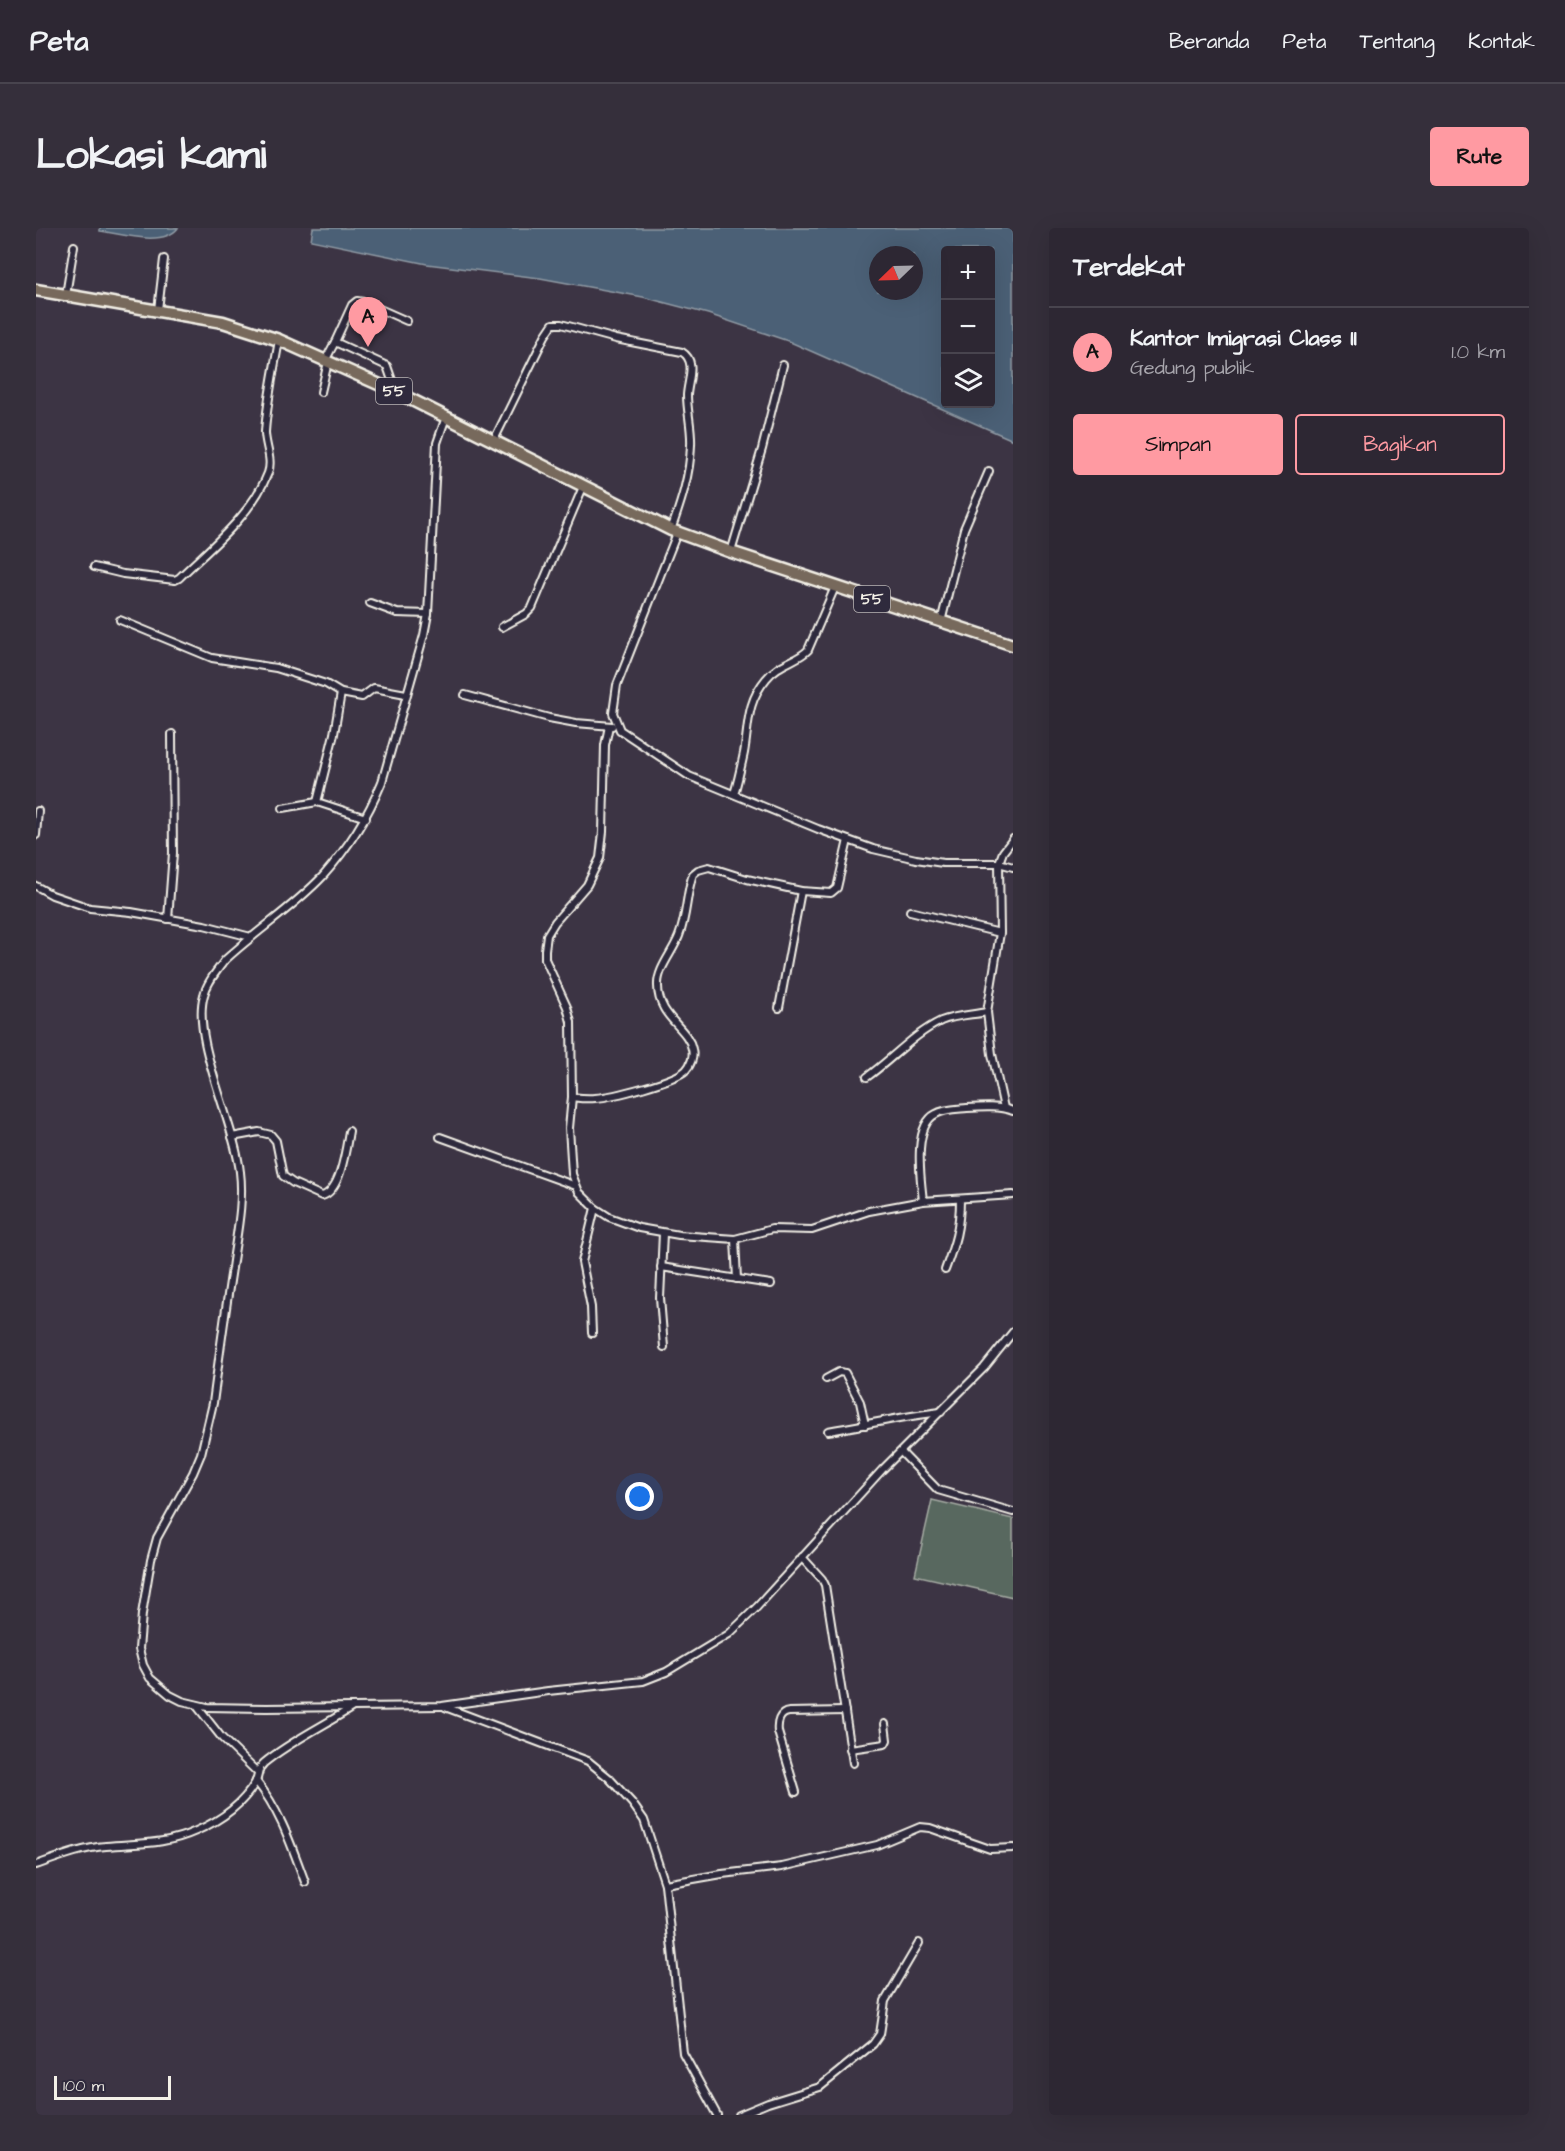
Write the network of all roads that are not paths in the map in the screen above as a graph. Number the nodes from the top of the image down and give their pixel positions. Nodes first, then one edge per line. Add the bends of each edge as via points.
1 (74, 246) dead end
2 (164, 259) dead end
3 (36, 290) edge
4 (66, 295) junction
5 (158, 310) junction
6 (407, 321) dead end
7 (279, 340) junction
8 (334, 342) junction
9 (327, 362) junction
10 (783, 365) dead end
11 (321, 392) dead end
12 (396, 392) junction
13 (446, 417) junction
14 (494, 440) junction
15 (989, 471) dead end
16 (583, 487) junction
17 (674, 531) junction
18 (730, 552) junction
19 (94, 567) dead end
20 (835, 586) junction
21 (370, 603) dead end
22 (428, 614) junction
23 (120, 620) dead end
24 (941, 622) junction
25 (502, 627) dead end
26 (1013, 645) edge
27 (341, 693) junction
28 (406, 694) junction
29 (465, 695) dead end
30 (613, 726) junction
31 (172, 734) dead end
32 (734, 794) junction
33 (316, 802) junction
34 (283, 807) dead end
35 (38, 811) dead end
36 (366, 818) junction
37 (36, 835) edge
38 (1013, 839) edge
39 (848, 840) junction
40 (999, 863) junction
41 (1013, 867) edge
42 (36, 886) edge
43 (801, 891) junction
44 (910, 911) dead end
45 (168, 919) junction
46 (1000, 933) junction
47 (251, 937) junction
48 (779, 1008) dead end
49 (987, 1012) junction
50 (867, 1077) dead end
51 (572, 1097) junction
52 (1004, 1108) junction
53 (1013, 1111) edge
54 (349, 1131) dead end
55 (232, 1137) junction
56 (440, 1137) dead end
57 (576, 1187) junction
58 (1013, 1195) edge
59 (960, 1199) junction
60 (923, 1201) junction
61 (595, 1208) junction
62 (663, 1233) junction
63 (735, 1239) junction
64 (661, 1267) junction
65 (945, 1270) dead end
66 (737, 1279) junction
67 (771, 1284) dead end
68 (1013, 1332) edge
69 (592, 1333) dead end
70 (664, 1347) dead end
71 (826, 1378) dead end
72 (941, 1412) junction
73 (865, 1425) junction
74 (828, 1431) dead end
75 (901, 1452) junction
76 (1013, 1512) edge
77 (802, 1557) junction
78 (196, 1705) junction
79 (442, 1706) junction
80 (354, 1707) junction
81 (845, 1711) junction
82 (885, 1724) dead end
83 (850, 1749) junction
84 (853, 1763) dead end
85 (257, 1772) junction
86 (256, 1781) junction
87 (796, 1792) dead end
88 (1013, 1848) edge
89 (36, 1865) edge
90 (305, 1882) dead end
91 (665, 1884) junction
92 (919, 1943) dead end
93 (717, 2115) edge
94 (739, 2115) edge

1 - 4 street
2 - 5 street
3 - 4 highway, 55
4 - 5 highway, 55
5 - 7 highway, 55 via 223,322
6 - 8 street via 357,301
7 - 9 highway, 55
7 - 19 street via 265,434 269,468 241,518 175,580
8 - 9 street
8 - 12 street via 387,366
9 - 11 street
9 - 12 highway, 55
10 - 18 street
12 - 13 highway, 55
13 - 14 highway, 55
13 - 22 street via 437,443
14 - 16 highway, 55
14 - 17 street via 553,324 682,352 691,366 687,406 692,443
15 - 24 street via 964,529
16 - 17 highway, 55
16 - 25 street via 532,608
17 - 18 highway, 55
17 - 30 street via 617,685
18 - 20 highway, 55
20 - 24 highway, 55
20 - 32 street via 808,650 772,672 752,701
21 - 22 street via 397,613
22 - 28 street via 421,651
23 - 27 street via 212,658 276,668 326,684
24 - 26 highway, 55
27 - 28 street via 362,697 374,688
27 - 33 street
28 - 36 street via 382,782
29 - 30 street via 549,718
30 - 32 street via 689,776
30 - 51 street via 604,745 600,858 587,885 547,935 544,950 569,1014
31 - 45 street via 173,853
32 - 39 street
33 - 34 street
33 - 36 street
35 - 37 street
36 - 47 street via 323,876
38 - 40 street
39 - 40 street via 916,859
39 - 43 street via 837,888 827,893
40 - 41 street
40 - 46 street
42 - 45 street via 90,908
43 - 48 street
43 - 51 street via 709,867 693,874 679,937 657,983 663,1008 692,1047 688,1069 668,1080 608,1096
44 - 46 street
45 - 47 street
46 - 49 street
47 - 55 street via 212,977 200,1012
49 - 50 street via 941,1021
49 - 52 street
51 - 57 street via 572,1174
52 - 53 street
52 - 60 street via 958,1109 929,1118 920,1144
54 - 55 street via 339,1177 331,1192 322,1196 283,1176 276,1141 271,1135 259,1132
55 - 78 street via 241,1188 213,1403 197,1463 157,1538 139,1640 140,1658 150,1678 170,1695
56 - 57 street
57 - 61 street
58 - 59 street
59 - 60 street
59 - 65 street via 957,1238
60 - 63 street via 869,1211 812,1230 772,1229
61 - 62 street via 623,1223
61 - 69 street via 582,1262
62 - 63 street
62 - 64 street
63 - 66 street
64 - 66 street
64 - 70 street
66 - 67 street
68 - 72 street
71 - 73 street via 837,1372 845,1373 860,1402
72 - 73 street
72 - 75 street
73 - 74 street
75 - 76 street via 938,1490
75 - 77 street
77 - 79 street via 729,1634 658,1675 643,1681
77 - 81 street via 825,1586
78 - 80 street
78 - 85 street
79 - 80 street
79 - 91 street via 582,1759 609,1778 644,1820
80 - 85 street via 284,1748
81 - 83 street
81 - 87 street via 789,1712 781,1716 778,1732
82 - 83 street via 885,1744
83 - 84 street
85 - 86 street
86 - 89 street via 222,1818 196,1831 144,1845 78,1850
86 - 90 street via 278,1816
88 - 91 street via 990,1849 920,1827 877,1845 832,1856
91 - 93 street via 683,2053
92 - 94 street via 885,2001 880,2034 873,2044 820,2087

